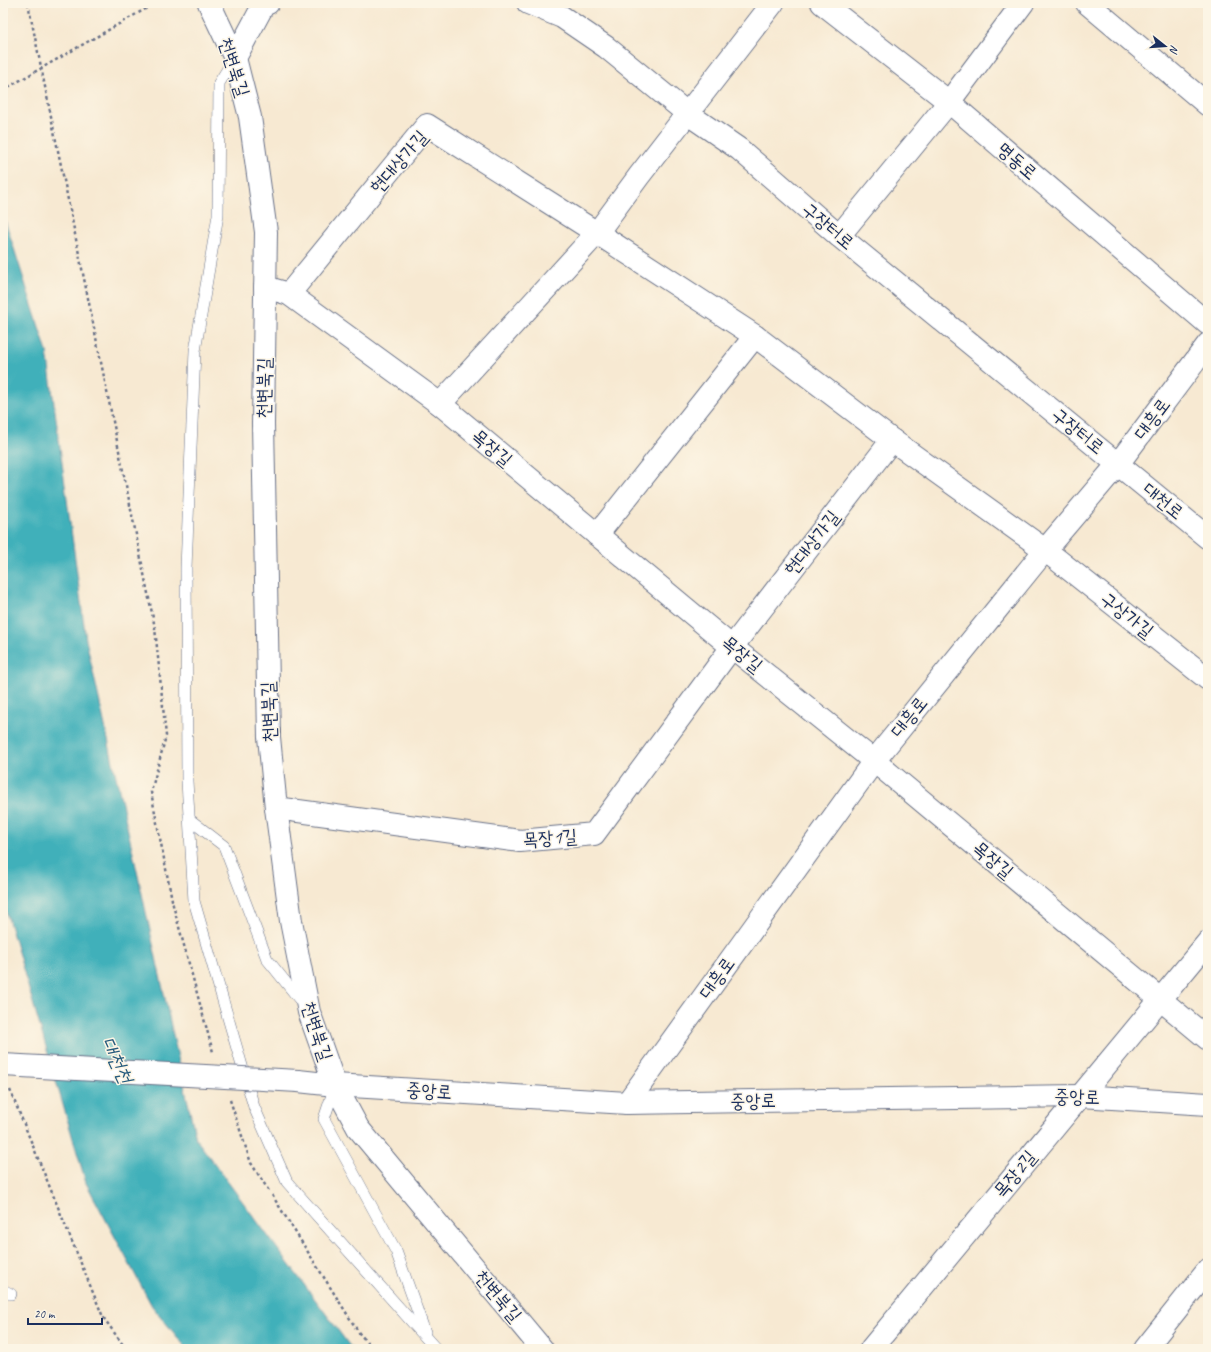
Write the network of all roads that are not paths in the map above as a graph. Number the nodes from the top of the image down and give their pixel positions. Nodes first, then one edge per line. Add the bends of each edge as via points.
1 (209, 3) edge
2 (268, 3) edge
3 (528, 3) edge
4 (773, 3) edge
5 (822, 3) edge
6 (1023, 3) edge
7 (1087, 3) edge
8 (235, 58) junction
9 (949, 102) junction
10 (1208, 105) edge
11 (688, 114) junction
12 (597, 233) junction
13 (839, 236) junction
14 (265, 287) junction
15 (289, 294) junction
16 (1208, 324) edge
17 (756, 336) junction
18 (1208, 344) edge
19 (440, 404) junction
20 (892, 440) junction
21 (1118, 464) junction
22 (597, 535) junction
23 (1208, 538) edge
24 (1046, 550) junction
25 (732, 647) junction
26 (1208, 679) edge
27 (874, 761) junction
28 (276, 808) junction
29 (189, 819) junction
30 (1208, 942) edge
31 (1160, 1000) junction
32 (309, 1012) junction
33 (1208, 1039) edge
34 (3, 1065) edge
35 (335, 1085) junction
36 (1080, 1096) junction
37 (627, 1103) junction
38 (1208, 1104) edge
39 (1208, 1270) edge
40 (428, 1338) junction
41 (436, 1349) edge
42 (542, 1349) edge
43 (871, 1349) edge
44 (1144, 1349) edge

1 - 8 street, 천변북길
2 - 8 street via 264,4
3 - 11 street, 구장터로 via 562,17 606,47
4 - 11 street
5 - 9 street, 명동로
6 - 9 street
7 - 10 street
8 - 14 street, 천변북길 via 250,117 266,232
8 - 29 lane via 219,83 218,215 195,351 186,568
9 - 13 street
9 - 16 street, 명동로
11 - 12 street
11 - 13 street, 구장터로 via 739,149
12 - 15 street, 현대상가길 via 427,125
12 - 17 street, 현대상가길
12 - 19 street
13 - 21 street, 구장터로
14 - 15 street, 목장길
14 - 28 street, 천변북길 via 263,424 266,600 269,737
15 - 19 street, 목장길
17 - 20 street, 현대상가길
17 - 22 street
18 - 21 street, 대흥로
19 - 22 street, 목장길
20 - 24 street, 현대상가길
20 - 25 street, 현대상가길
21 - 23 street, 대천로
21 - 24 street, 대흥로
22 - 25 street, 목장길
24 - 26 street, 구상가길
24 - 27 street, 대흥로
25 - 27 street, 목장길
25 - 28 street, 목장1길 via 594,834 520,841
27 - 31 street, 목장길
27 - 37 street, 대흥로
28 - 32 street, 천변북길 via 291,921
29 - 32 lane via 224,846 267,959
29 - 40 lane via 194,901 254,1107 287,1182
30 - 31 street
31 - 33 street, 목장길
31 - 36 street, 목장2길
32 - 35 street, 천변북길
34 - 35 street, 중앙로, bridge
35 - 37 street, 중앙로
35 - 40 lane via 324,1119 396,1251
35 - 42 street, 천변북길 via 358,1128
36 - 37 street, 중앙로
36 - 38 street, 중앙로
36 - 43 street, 목장2길
39 - 44 street
40 - 41 lane

